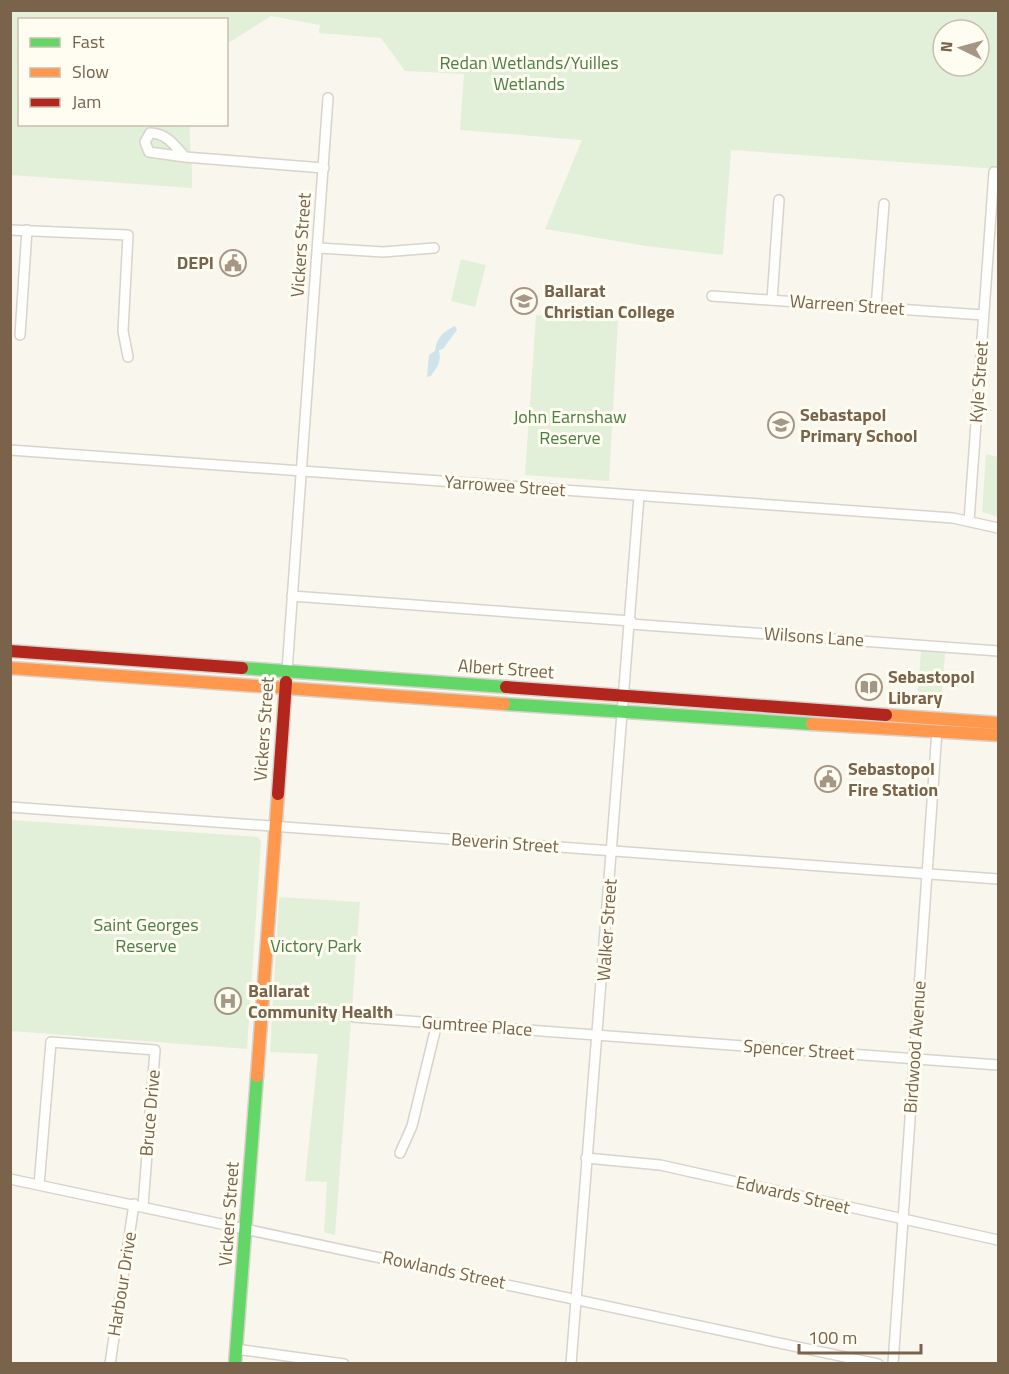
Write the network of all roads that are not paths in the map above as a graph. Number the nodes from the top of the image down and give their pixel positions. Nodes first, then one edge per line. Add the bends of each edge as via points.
1 (328, 98) dead end
2 (185, 157) dead end
3 (324, 168) junction
4 (994, 172) dead end
5 (779, 200) dead end
6 (884, 204) dead end
7 (10, 230) edge
8 (27, 230) junction
9 (994, 239) edge
10 (319, 248) junction
11 (434, 248) dead end
12 (711, 296) dead end
13 (772, 300) junction
14 (876, 307) junction
15 (983, 315) junction
16 (20, 336) dead end
17 (128, 357) dead end
18 (10, 450) edge
19 (303, 471) junction
20 (639, 496) junction
21 (969, 521) junction
22 (999, 528) edge
23 (292, 596) junction
24 (631, 623) junction
25 (10, 651) edge
26 (999, 651) edge
27 (10, 668) edge
28 (287, 671) junction
29 (286, 688) junction
30 (625, 696) junction
31 (623, 712) junction
32 (999, 723) edge
33 (937, 730) junction
34 (999, 735) edge
35 (10, 807) edge
36 (275, 827) junction
37 (613, 851) junction
38 (928, 874) junction
39 (999, 879) edge
40 (354, 1017) dead end
41 (437, 1023) junction
42 (599, 1036) junction
43 (914, 1059) junction
44 (999, 1065) edge
45 (400, 1153) dead end
46 (586, 1158) junction
47 (10, 1179) edge
48 (39, 1185) junction
49 (138, 1205) junction
50 (901, 1220) junction
51 (246, 1228) junction
52 (999, 1240) edge
53 (576, 1298) junction
54 (236, 1349) junction
55 (110, 1364) edge
56 (235, 1364) edge
57 (344, 1364) edge
58 (571, 1364) edge
59 (878, 1364) edge
60 (893, 1364) edge

1 - 3 street, Vickers Street
2 - 3 street
3 - 10 street, Vickers Street
4 - 9 street, Kyle Street
5 - 13 street
6 - 14 street
7 - 8 street
8 - 16 street
8 - 17 street via 128,235 123,333
9 - 15 street, Kyle Street
10 - 11 street via 383,252
10 - 19 street, Vickers Street
12 - 13 street, Warreen Street
13 - 14 street, Warreen Street
14 - 15 street, Warreen Street
15 - 21 street, Kyle Street
18 - 19 street, Yarrowee Street
19 - 20 street, Yarrowee Street
19 - 23 street, Vickers Street
20 - 21 street, Yarrowee Street
20 - 24 street, Walker Street
21 - 22 street, Yarrowee Street
23 - 24 street, Wilsons Lane
23 - 28 street, Vickers Street
24 - 26 street, Wilsons Lane
24 - 30 street, Walker Street
25 - 28 main road, Albert Street
27 - 29 main road, Albert Street
28 - 29 main road, Vickers Street
28 - 30 main road, Albert Street
29 - 31 main road, Albert Street
29 - 36 main road, Vickers Street
30 - 31 street, Walker Street
30 - 32 main road, Albert Street
31 - 33 main road, Albert Street
31 - 37 street, Walker Street
33 - 34 main road, Albert Street
33 - 38 street, Birdwood Avenue
35 - 36 street, Beverin Street
36 - 37 street, Beverin Street
36 - 51 main road, Vickers Street
37 - 38 street, Beverin Street
37 - 42 street, Walker Street
38 - 39 street, Beverin Street
38 - 43 street, Birdwood Avenue
40 - 41 street, Gumtree Place
41 - 42 street, Gumtree Place
41 - 45 street via 412,1126
42 - 43 street, Spencer Street
42 - 46 street, Walker Street
43 - 44 street, Spencer Street
43 - 50 street, Birdwood Avenue
46 - 50 street, Edwards Street via 660,1165
46 - 53 street, Walker Street
47 - 48 street, Rowlands Street
48 - 49 street, Rowlands Street
48 - 49 street, Bruce Drive via 51,1042 155,1050
49 - 51 street, Rowlands Street
49 - 55 street, Harbour Drive
50 - 52 street, Edwards Street
50 - 60 street, Birdwood Avenue
51 - 53 street, Rowlands Street
51 - 54 main road, Vickers Street
53 - 58 street, Walker Street
53 - 59 street, Rowlands Street
54 - 56 main road, Vickers Street
54 - 57 street

